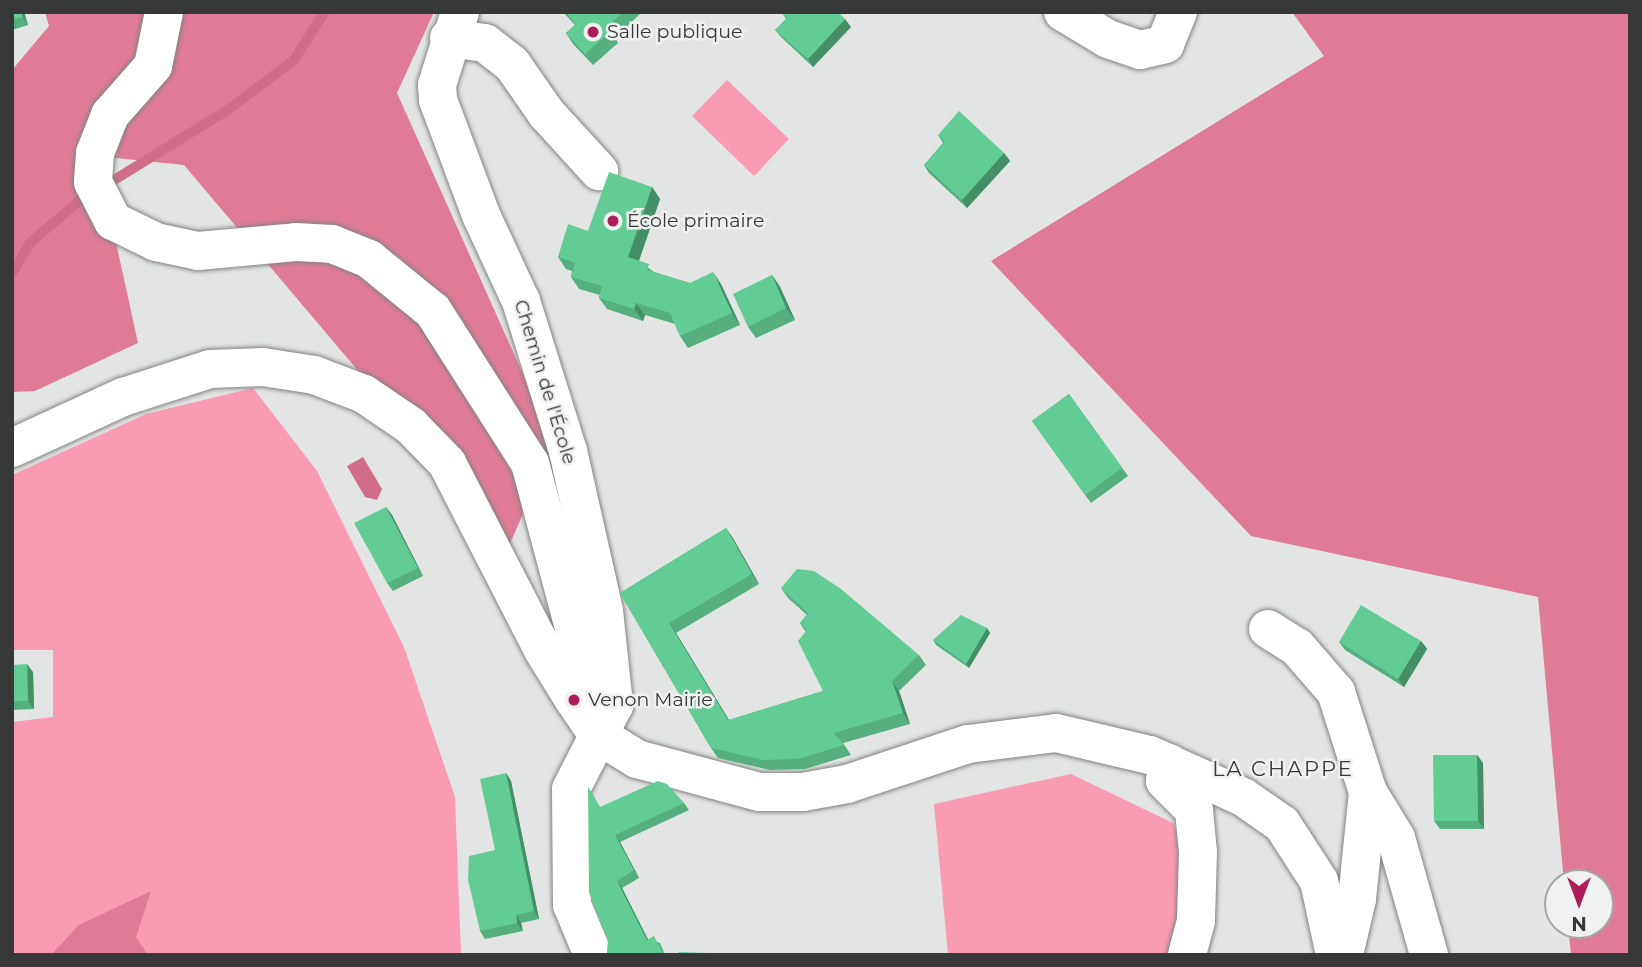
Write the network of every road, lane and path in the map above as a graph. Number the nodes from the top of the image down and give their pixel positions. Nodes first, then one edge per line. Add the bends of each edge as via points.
1 (164, 12) edge
2 (1063, 12) edge
3 (1178, 12) edge
4 (454, 25) edge
5 (599, 171) dead end
6 (12, 448) edge
7 (1268, 629) dead end
8 (606, 720) junction
9 (1169, 763) junction
10 (1368, 792) junction
11 (593, 955) edge
12 (1186, 955) edge
13 (1335, 955) edge
14 (1344, 955) edge
15 (1429, 955) edge

1 - 8 street via 153,66 110,115 95,153 93,182 113,221 156,242 198,251 296,242 332,244 369,259 433,311 530,463 580,651
2 - 3 street via 1108,40 1140,50 1165,44
4 - 5 street, Chemin de l'École via 512,64 546,113
4 - 8 street, Chemin de l'École via 437,85 438,100 481,215 521,301 568,452 604,611
6 - 8 street via 123,397 210,369 263,367 314,375 364,394 411,426 447,463 543,650
7 - 10 street via 1297,647 1336,691
8 - 9 street via 664,770 758,792 803,792 847,784 968,744 1056,733
8 - 11 street via 571,789 572,905
9 - 12 street via 1165,781 1194,810 1198,852 1196,921
9 - 13 street via 1243,797 1282,824 1319,881
10 - 14 street via 1357,899
10 - 15 street via 1396,838

